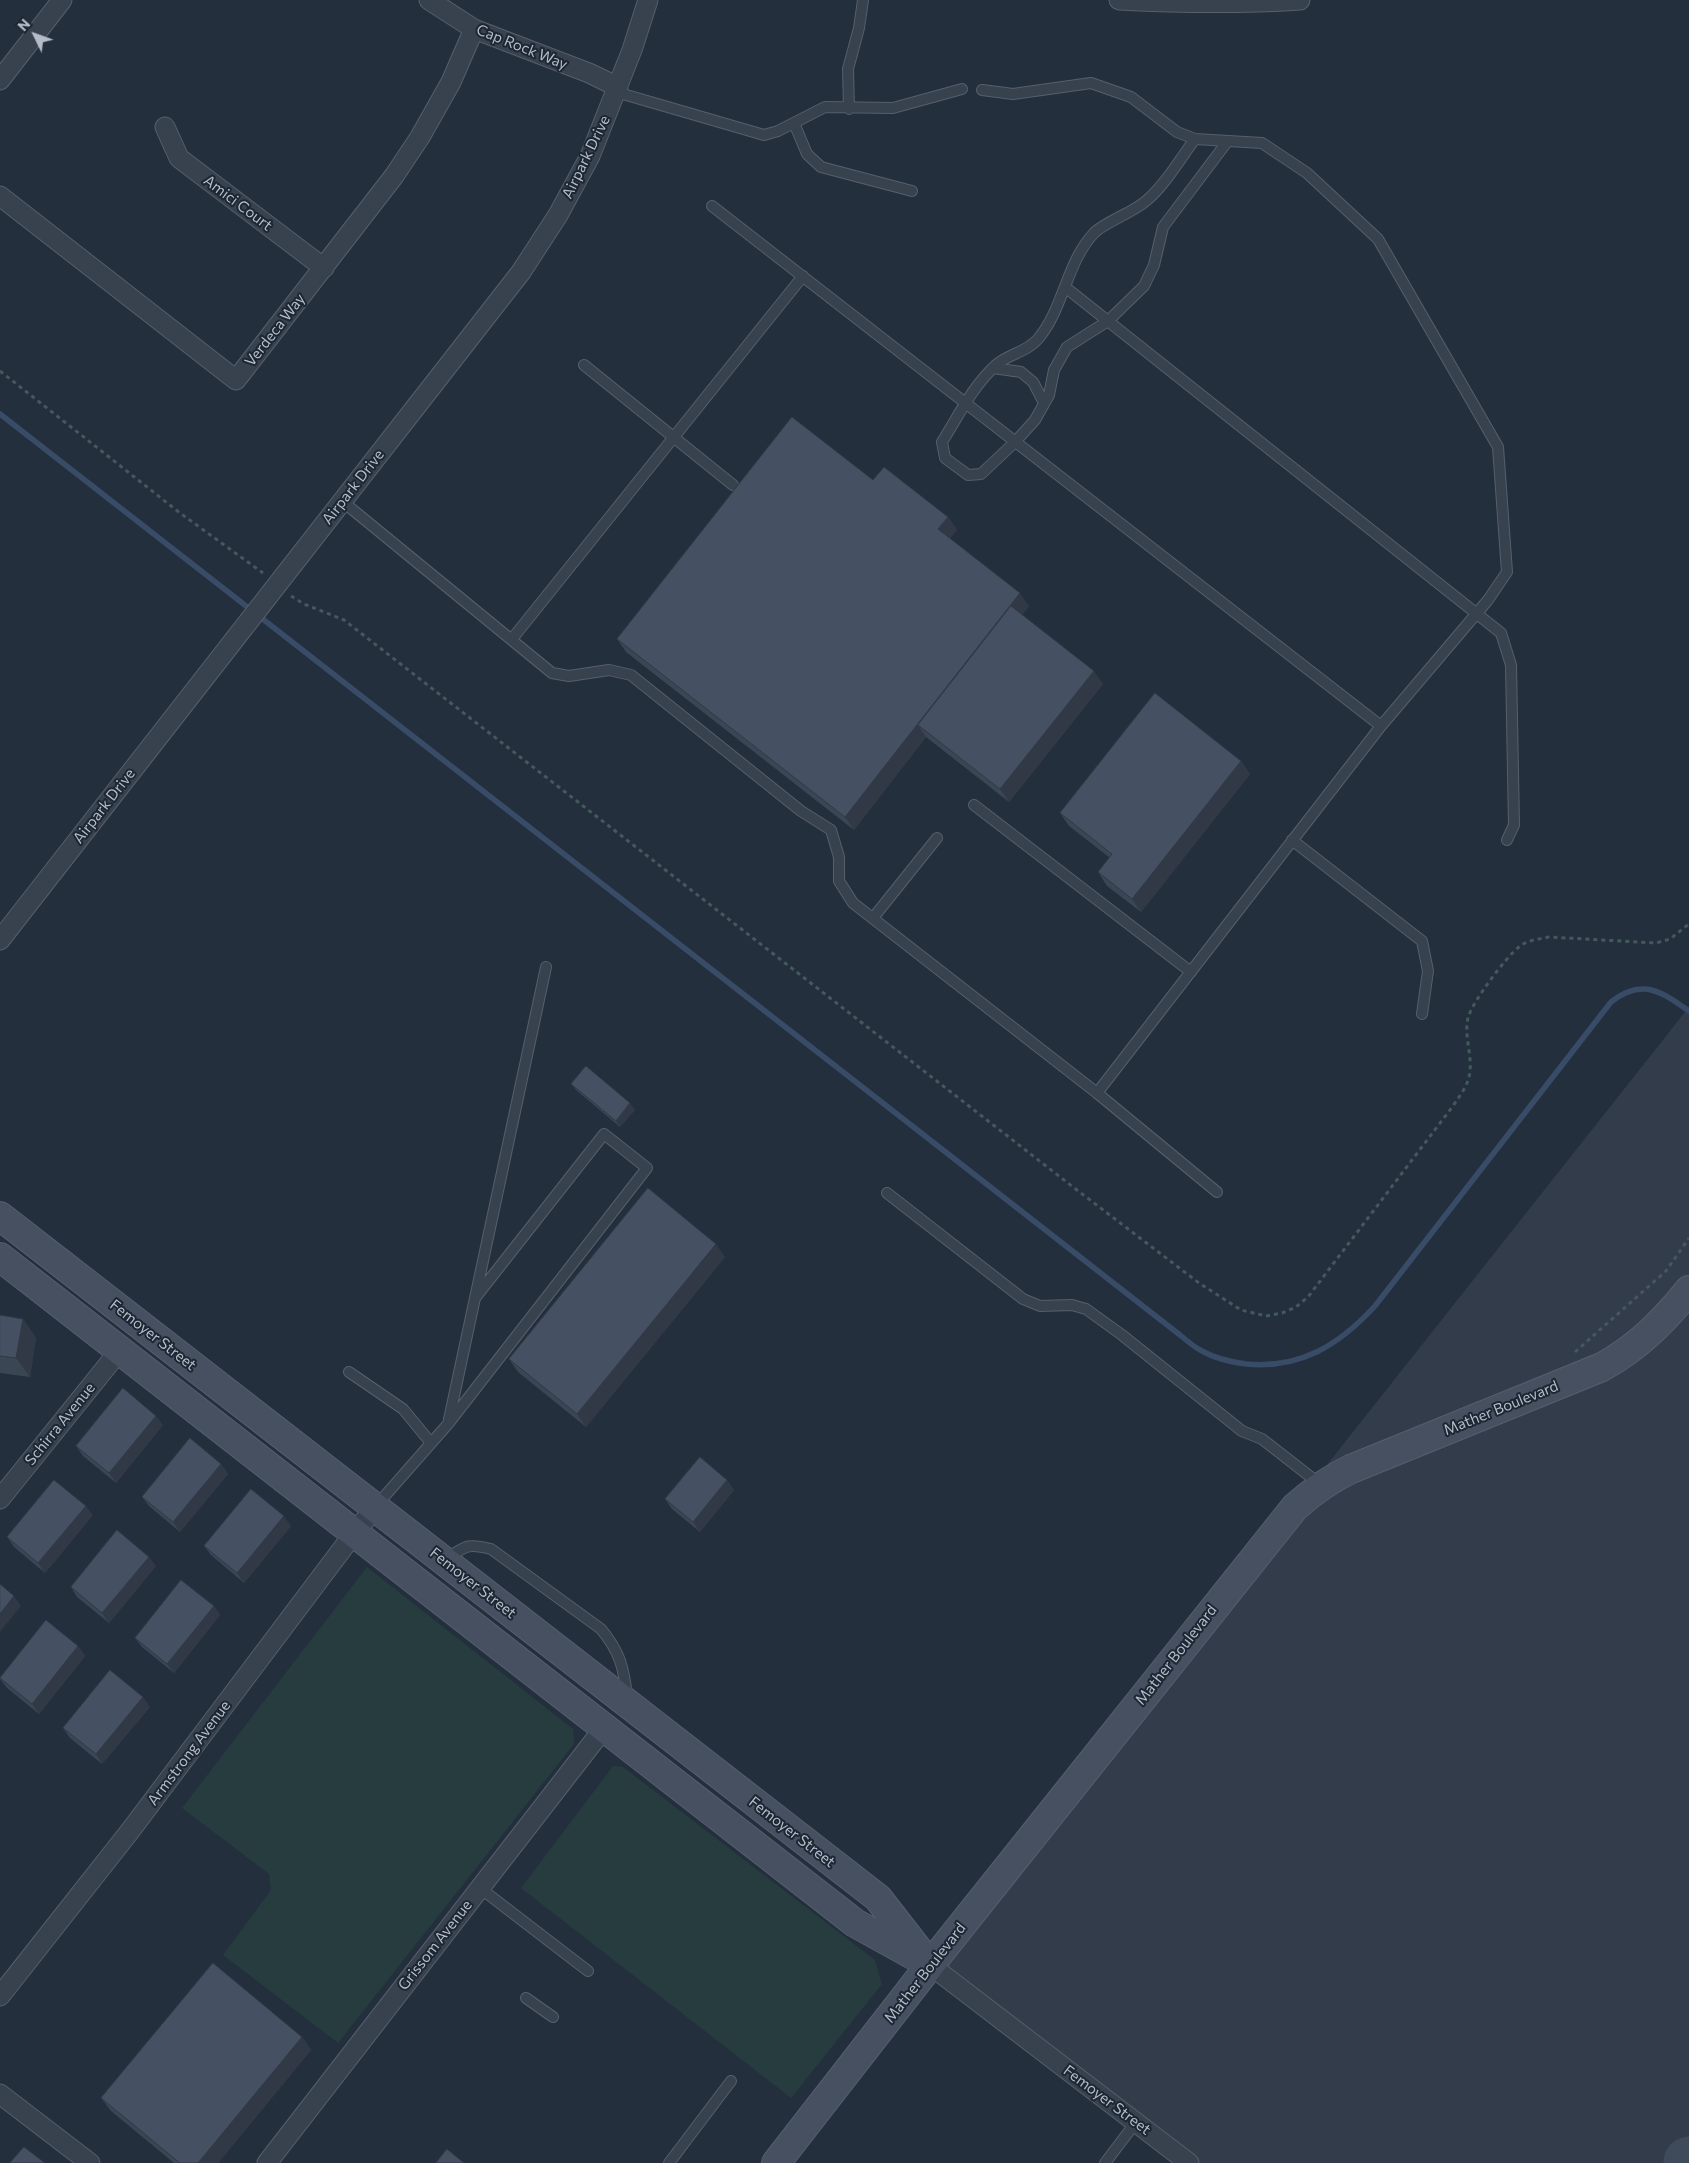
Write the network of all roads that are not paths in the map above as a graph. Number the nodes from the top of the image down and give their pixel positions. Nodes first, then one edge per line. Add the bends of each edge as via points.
1 (62, 0) edge
2 (429, 0) edge
3 (648, 0) edge
4 (863, 0) edge
5 (1119, 0) edge
6 (1300, 0) edge
7 (474, 29) junction
8 (0, 80) edge
9 (962, 89) dead end
10 (617, 90) junction
11 (982, 90) dead end
12 (849, 109) junction
13 (794, 123) junction
14 (165, 127) dead end
15 (1195, 139) junction
16 (1226, 142) junction
17 (912, 191) dead end
18 (0, 196) edge
19 (712, 206) dead end
20 (324, 268) junction
21 (803, 276) junction
22 (1065, 287) junction
23 (1108, 321) junction
24 (584, 365) dead end
25 (993, 368) junction
26 (965, 403) junction
27 (1044, 403) junction
28 (674, 439) junction
29 (1015, 442) junction
30 (733, 485) dead end
31 (342, 501) junction
32 (1476, 613) junction
33 (512, 640) junction
34 (1381, 726) junction
35 (974, 805) dead end
36 (937, 838) dead end
37 (1292, 840) junction
38 (1507, 840) dead end
39 (873, 918) junction
40 (0, 940) edge
41 (546, 966) dead end
42 (1191, 972) junction
43 (1422, 1014) dead end
44 (1097, 1093) junction
45 (1217, 1192) dead end
46 (887, 1193) dead end
47 (0, 1216) edge
48 (0, 1257) edge
49 (1689, 1290) edge
50 (475, 1298) junction
51 (120, 1350) junction
52 (348, 1372) dead end
53 (448, 1424) junction
54 (431, 1444) junction
55 (1322, 1486) junction
56 (0, 1499) edge
57 (375, 1508) junction
58 (355, 1532) junction
59 (443, 1560) junction
60 (511, 1656) junction
61 (627, 1703) junction
62 (604, 1728) junction
63 (480, 1888) junction
64 (930, 1965) junction
65 (588, 1971) dead end
66 (0, 1996) edge
67 (526, 1998) dead end
68 (553, 2017) dead end
69 (731, 2081) dead end
70 (0, 2094) edge
71 (1136, 2122) junction
72 (90, 2163) edge
73 (267, 2163) edge
74 (669, 2163) edge
75 (776, 2163) edge
76 (1105, 2163) edge
77 (1189, 2163) edge

1 - 8 street
2 - 7 street, Cap Rock Way
3 - 10 street, Airpark Drive
4 - 12 lane via 860,28 848,69
5 - 6 street via 1176,3
7 - 10 street, Cap Rock Way via 589,74
7 - 20 street, Verdeca Way via 451,82 420,137
9 - 12 lane via 893,108
10 - 13 lane via 764,135
10 - 31 street, Airpark Drive via 590,156 558,215 521,272
11 - 15 lane via 1013,94 1090,83 1132,97 1177,132
12 - 13 lane via 825,108
13 - 17 lane via 807,154 821,167
14 - 20 street, Amici Court via 179,158
15 - 16 lane
15 - 22 lane via 1147,200 1096,231 1080,249
16 - 23 lane via 1163,227 1154,265 1144,286
16 - 32 lane via 1262,143 1312,177 1378,239 1498,447 1507,572
18 - 20 street, Verdeca Way via 236,380
19 - 21 lane
21 - 26 lane
21 - 28 lane
22 - 23 lane
22 - 25 lane via 1037,341
23 - 27 lane via 1066,347 1054,370
23 - 32 lane
24 - 28 lane
25 - 26 lane
25 - 27 lane via 1021,372 1033,382
26 - 29 lane
26 - 29 lane via 942,442 945,458 968,475 981,474
27 - 29 lane via 1035,420
28 - 30 lane
28 - 33 lane
29 - 34 lane
31 - 33 lane
31 - 40 street, Airpark Drive
32 - 34 lane
32 - 38 lane via 1501,633 1511,665 1514,824
33 - 39 lane via 552,673 569,676 609,670 631,675 830,830 839,857 839,881 853,903
34 - 37 lane
35 - 42 lane
36 - 39 lane
37 - 42 lane
37 - 43 lane via 1422,941 1428,971
39 - 44 lane
41 - 50 lane
42 - 44 lane
44 - 45 lane
46 - 55 lane via 1023,1300 1040,1306 1072,1305 1086,1309 1242,1431 1262,1439
47 - 57 street, Femoyer Street
48 - 51 street, Femoyer Street
49 - 55 street, Mather Boulevard via 1644,1340 1602,1367 1350,1469
50 - 53 lane
50 - 53 lane via 604,1134 647,1168
51 - 56 street, Schirra Avenue
51 - 58 street, Femoyer Street
52 - 54 lane via 403,1409
53 - 54 lane
54 - 57 lane
55 - 64 street, Mather Boulevard via 1281,1523
57 - 58 street, Armstrong Avenue
57 - 59 street, Femoyer Street
58 - 60 street, Femoyer Street
58 - 66 street, Armstrong Avenue via 130,1831
59 - 61 street, Femoyer Street
59 - 61 lane via 467,1546 491,1549 601,1629 613,1643 625,1671
60 - 61 street via 562,1674 611,1712 620,1711
60 - 62 street, Femoyer Street
61 - 64 street, Femoyer Street via 878,1898
62 - 63 street, Grissom Avenue
62 - 64 street, Femoyer Street via 855,1923
63 - 65 lane
63 - 73 street, Grissom Avenue
64 - 71 street, Femoyer Street
64 - 75 street, Mather Boulevard
67 - 68 lane
69 - 74 lane
70 - 72 street
71 - 76 lane
71 - 77 street, Femoyer Street

